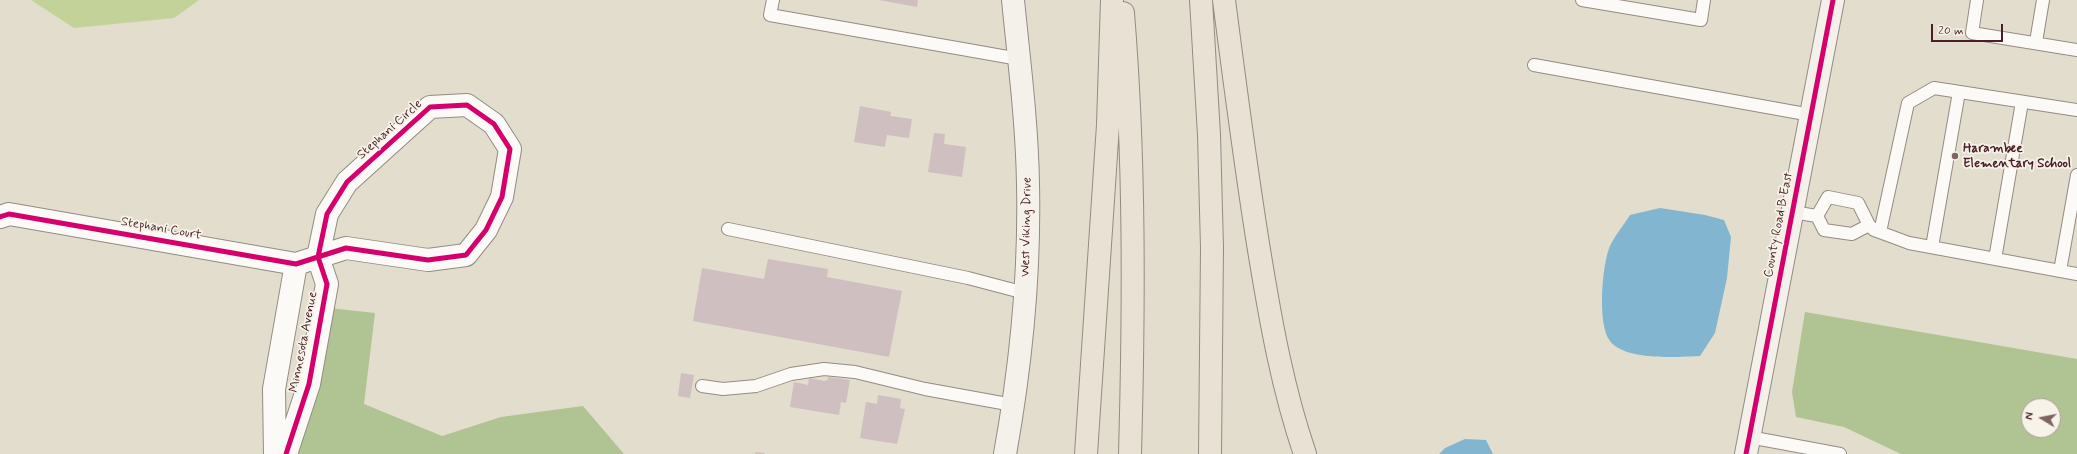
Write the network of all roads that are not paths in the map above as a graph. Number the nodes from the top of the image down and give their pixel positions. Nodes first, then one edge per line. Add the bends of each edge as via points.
1 (773, 0) edge
2 (1013, 0) edge
3 (1112, 0) edge
4 (1122, 0) edge
5 (1201, 0) edge
6 (1224, 0) edge
7 (1582, 0) edge
8 (1704, 0) edge
9 (1833, 0) edge
10 (1977, 0) edge
11 (2043, 0) edge
12 (2036, 42) junction
13 (2077, 50) edge
14 (1019, 59) junction
15 (1534, 65) dead end
16 (1959, 92) junction
17 (2022, 102) junction
18 (2077, 110) edge
19 (1811, 115) junction
20 (2077, 175) edge
21 (1792, 212) junction
22 (1817, 216) junction
23 (0, 217) edge
24 (1869, 225) junction
25 (728, 229) dead end
26 (1880, 232) junction
27 (1932, 247) junction
28 (318, 257) junction
29 (1995, 259) junction
30 (296, 264) junction
31 (2060, 271) junction
32 (2077, 274) edge
33 (1025, 293) junction
34 (702, 386) dead end
35 (1013, 405) junction
36 (1748, 445) edge
37 (275, 454) edge
38 (286, 454) edge
39 (1005, 454) edge
40 (1086, 454) edge
41 (1130, 454) edge
42 (1210, 454) edge
43 (1305, 454) edge
44 (1840, 454) edge

1 - 14 lane via 770,15
2 - 14 street, West Viking Drive
3 - 40 highway via 1108,125
4 - 41 highway via 1127,60 1134,283
5 - 42 highway via 1208,104 1212,248
6 - 43 highway via 1248,181 1273,336
7 - 8 lane via 1701,20
9 - 19 street, County Road B East
10 - 12 lane via 1972,33
11 - 12 lane
12 - 13 lane
14 - 33 street, West Viking Drive via 1028,183
15 - 19 lane
16 - 17 lane
16 - 26 lane via 1934,88 1908,103
16 - 27 lane
17 - 18 lane
17 - 29 lane
19 - 21 street, County Road B East
20 - 31 lane
21 - 22 lane
21 - 36 street, County Road B East
22 - 24 lane via 1824,230 1852,234
22 - 24 lane via 1828,197 1858,203
23 - 30 street, Stephani Court via 9,214
24 - 26 lane
25 - 33 lane via 968,278
26 - 27 lane via 1909,243
27 - 29 lane
28 - 28 street, Stephani Circle via 346,248 428,260 466,255 486,230 502,197 510,149 494,124 468,105 430,107 347,182 327,214
28 - 30 street, Stephani Court
28 - 38 street, Minnesota Avenue via 327,284 309,384
29 - 31 lane
30 - 37 street, Minnesota Avenue via 274,389
31 - 32 lane
33 - 35 street, West Viking Drive via 1021,350
34 - 35 lane via 723,389 756,386 791,374 824,369 855,372 925,389
35 - 39 street, West Viking Drive
36 - 44 lane

